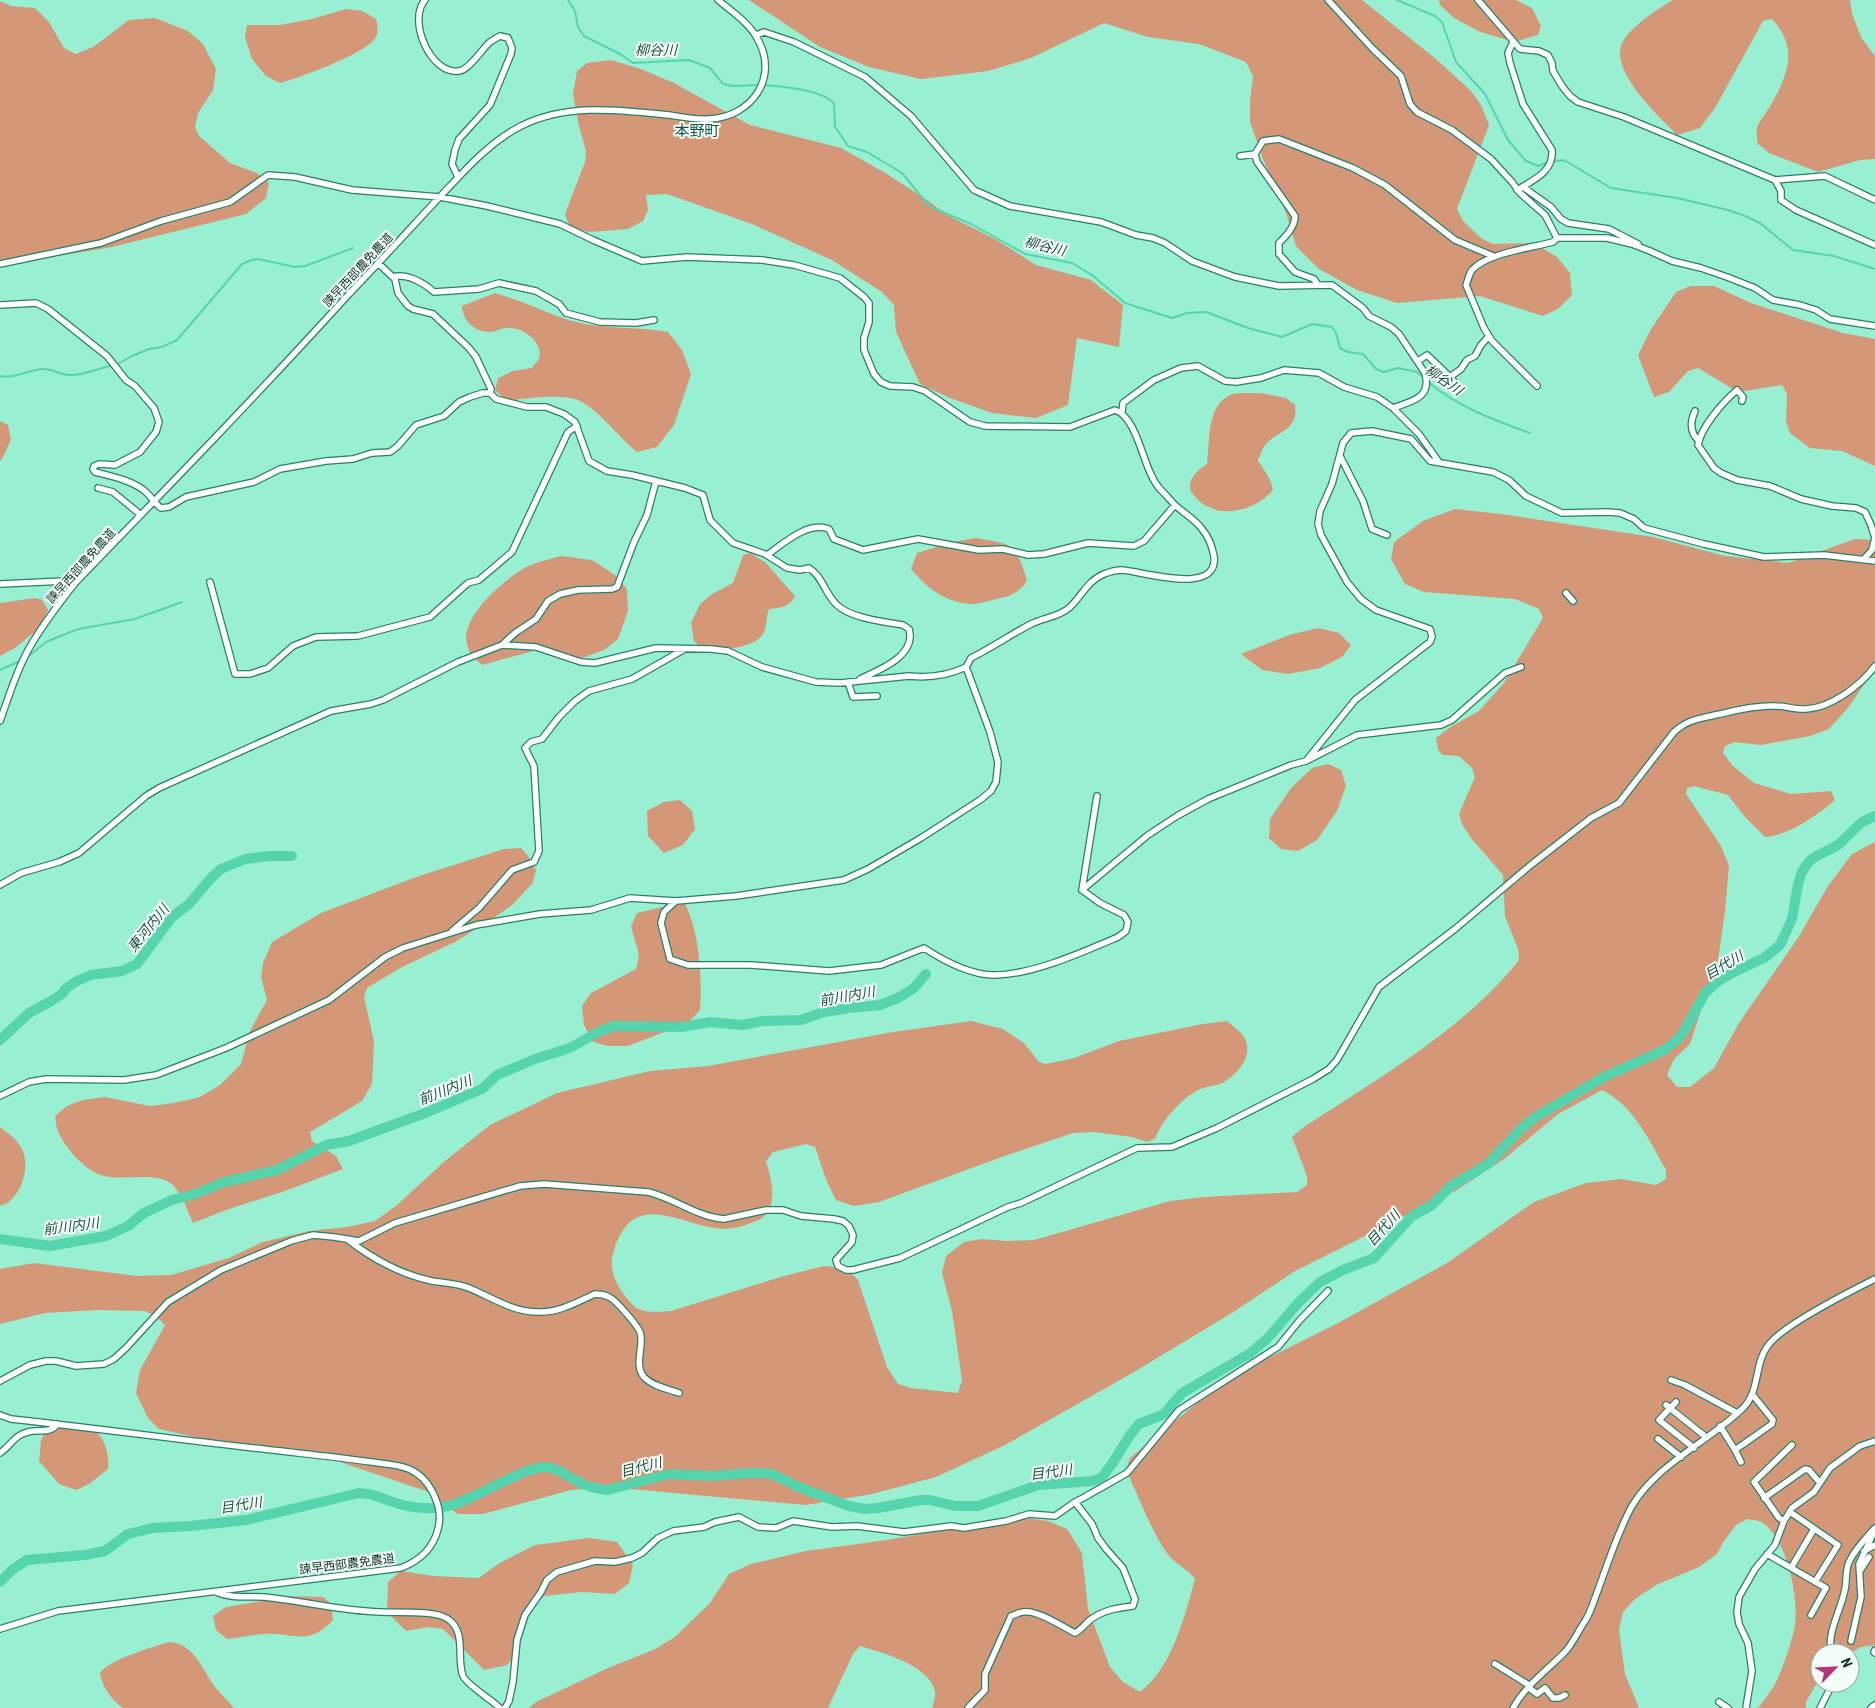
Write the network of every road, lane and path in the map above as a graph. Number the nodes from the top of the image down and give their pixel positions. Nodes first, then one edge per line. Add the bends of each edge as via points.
1 (425, 0) edge
2 (718, 0) edge
3 (1328, 0) edge
4 (1478, 0) edge
5 (756, 35) junction
6 (1513, 42) junction
7 (1255, 154) junction
8 (1240, 156) dead end
9 (458, 177) junction
10 (1774, 180) junction
11 (1520, 188) junction
12 (440, 197) junction
13 (1875, 200) edge
14 (1557, 238) junction
15 (1875, 245) edge
16 (1644, 248) junction
17 (1493, 256) junction
18 (378, 263) junction
19 (0, 264) edge
20 (393, 277) junction
21 (1318, 285) junction
22 (0, 304) edge
23 (654, 320) dead end
24 (1875, 326) edge
25 (1489, 336) junction
26 (1418, 361) junction
27 (1450, 377) junction
28 (1456, 384) dead end
29 (1537, 386) dead end
30 (490, 393) junction
31 (1742, 401) dead end
32 (1393, 408) junction
33 (1695, 411) dead end
34 (1122, 412) junction
35 (577, 426) junction
36 (1699, 441) junction
37 (1340, 456) junction
38 (1439, 462) junction
39 (656, 481) junction
40 (98, 488) dead end
41 (153, 502) junction
42 (1175, 505) junction
43 (141, 516) junction
44 (1388, 534) dead end
45 (767, 555) junction
46 (1864, 559) junction
47 (1875, 561) edge
48 (76, 582) junction
49 (210, 582) dead end
50 (0, 584) edge
51 (1566, 593) dead end
52 (1573, 601) dead end
53 (502, 645) junction
54 (685, 649) junction
55 (1875, 666) edge
56 (966, 667) junction
57 (1521, 667) dead end
58 (856, 681) junction
59 (848, 682) junction
60 (877, 696) dead end
61 (0, 721) edge
62 (1306, 761) junction
63 (1097, 796) dead end
64 (0, 885) edge
65 (1082, 890) junction
66 (676, 901) junction
67 (450, 932) junction
68 (0, 1096) edge
69 (345, 1238) junction
70 (1875, 1279) edge
71 (1328, 1291) dead end
72 (1671, 1380) dead end
73 (0, 1381) edge
74 (679, 1393) dead end
75 (1752, 1394) junction
76 (1676, 1402) dead end
77 (1668, 1407) junction
78 (1737, 1413) junction
79 (0, 1415) edge
80 (57, 1424) junction
81 (1720, 1426) junction
82 (1706, 1437) junction
83 (1658, 1438) dead end
84 (1875, 1440) edge
85 (1792, 1445) dead end
86 (1694, 1448) junction
87 (1735, 1450) junction
88 (0, 1453) edge
89 (1681, 1458) junction
90 (1741, 1462) dead end
91 (1820, 1483) junction
92 (1764, 1498) junction
93 (1075, 1502) junction
94 (1790, 1512) junction
95 (1784, 1522) junction
96 (1814, 1529) junction
97 (1875, 1529) edge
98 (1875, 1546) edge
99 (1864, 1550) junction
100 (1767, 1554) junction
101 (1853, 1556) junction
102 (1869, 1557) dead end
103 (1791, 1568) junction
104 (1860, 1571) junction
105 (1814, 1582) junction
106 (214, 1591) junction
107 (1811, 1615) dead end
108 (0, 1629) edge
109 (1851, 1641) dead end
110 (1829, 1643) edge
111 (1495, 1664) dead end
112 (1528, 1686) junction
113 (1828, 1693) edge
114 (1565, 1695) dead end
115 (1719, 1702) dead end
116 (1875, 1704) edge
117 (500, 1708) edge
118 (505, 1708) edge
119 (968, 1708) edge
120 (1514, 1708) edge
121 (1728, 1708) edge
122 (1746, 1708) edge
123 (1820, 1708) edge
124 (1871, 1708) edge

1 - 9 street via 418,12 420,32 429,53 446,68 459,71 466,68 486,45 500,36 508,38 512,48 490,105 459,139 454,150 452,164
2 - 5 street, 諫早西部農免農道
3 - 11 street via 1401,76 1410,104 1417,112 1474,146
4 - 6 street
5 - 9 street, 諫早西部農免農道 via 762,48 764,78 751,103 741,111 708,120 579,110 542,119 501,138
5 - 21 street via 764,32 794,42 865,76 912,116 974,190 996,201 1038,212 1101,222 1153,238 1166,243 1192,262 1234,277 1279,286
6 - 10 street via 1520,50 1548,55 1562,86 1578,102 1624,117
6 - 11 street via 1508,53 1523,104 1552,150 1553,157 1551,165 1542,174
7 - 8 street
7 - 17 street via 1263,141 1279,139 1353,168 1385,185 1455,240
7 - 21 street via 1257,162 1294,216 1295,221 1288,234 1279,243 1279,254 1294,272 1314,279
9 - 12 street, 諫早西部農免農道
10 - 13 street via 1825,176
10 - 15 street via 1781,190 1781,200 1796,210
11 - 14 street via 1545,214
11 - 16 street via 1551,207 1568,223 1609,229
12 - 18 street, 諫早西部農免農道
12 - 19 street via 352,190 295,176 268,175 230,202 161,221 101,243
12 - 34 street via 560,224 642,260 687,257 762,260 840,278 869,303 864,350 881,382 925,391 970,422 985,426 1070,427 1115,410
14 - 16 street via 1607,238
14 - 17 street via 1553,242
16 - 24 street via 1672,261 1755,288 1773,300 1816,310 1830,319
17 - 25 street via 1471,272 1466,284
18 - 20 street
18 - 41 street, 諫早西部農免農道
20 - 23 street via 409,277 434,292 479,289 499,283 536,291 559,304 566,313 600,322 636,324
20 - 30 street via 398,293 408,306 432,314 469,348 491,389
21 - 26 street via 1332,285 1369,316 1391,327
22 - 41 street via 36,303 48,309 107,356 154,408 159,422 156,432 140,452 115,465 99,464 93,469 137,486
25 - 27 street via 1475,356
25 - 29 street
26 - 27 street via 1427,355
26 - 32 street via 1427,379 1422,396
27 - 28 street
30 - 35 street via 496,399 564,414
30 - 41 street via 470,397 444,416 416,425 390,452 280,469 254,482 186,496 169,507 161,508
31 - 36 street via 1737,390 1704,427
32 - 34 street via 1377,397 1344,387 1319,373 1284,370 1236,382 1225,381 1198,366 1181,368 1154,380 1123,403
32 - 38 street via 1419,434
33 - 36 street via 1692,433
34 - 42 street via 1137,437 1156,485
35 - 39 street via 589,461 607,471
35 - 49 street via 568,432 512,552 479,580 468,583 430,617 358,636 316,637 293,646 268,668 250,674 235,674
36 - 46 street via 1698,445 1721,474 1770,486 1801,499 1865,512 1875,538 1872,550
37 - 38 street via 1343,443 1351,433 1372,431 1411,439 1430,461
37 - 44 street via 1363,501 1372,529
37 - 62 street via 1320,511 1318,524 1323,540 1347,582 1361,599 1376,610 1430,629 1432,637 1430,642 1355,700
38 - 46 street via 1493,472 1509,480 1526,496 1562,513 1620,513 1644,528 1764,557 1824,555
39 - 45 street via 703,495 710,520 733,543
39 - 53 street via 647,515 617,587 560,594 548,601 536,619
40 - 43 street via 113,492
41 - 43 street, 諫早西部農免農道
42 - 45 street via 1144,541 1134,546 1088,543 1028,555 918,539 863,550 834,539 829,529 823,527 807,529
42 - 56 street via 1201,526 1208,537 1215,563 1211,570 1191,579 1121,570 1104,574 1089,583 1068,608 1032,623 971,658
43 - 48 street, 諫早西部農免農道
45 - 58 street via 787,568 809,568 816,572 837,606 860,616 909,629 912,636 902,655
46 - 47 street
48 - 50 street
48 - 61 street, 諫早西部農免農道 via 31,646
51 - 52 street
53 - 54 street via 536,647 581,662 595,663 656,648
53 - 64 street via 458,662 383,700 331,711 159,788 79,853 21,873
54 - 59 street via 728,651 762,667 816,682
54 - 67 street via 632,679 589,691 559,717 542,739 525,748 534,766 540,851 534,862 512,870 479,908
55 - 69 street via 1856,687 1815,708 1759,707 1695,718 1684,724 1674,732 1619,803 1591,818 1379,987 1337,1060 1313,1079 1179,1145 1137,1148 900,1258 853,1270 838,1266 836,1260 852,1242 853,1235 849,1226 834,1219 766,1210 718,1219 648,1192 544,1184 496,1192 396,1223 359,1242
56 - 58 street via 946,674
56 - 66 street via 998,762 996,782 980,800 868,869 844,880
57 - 62 street via 1505,673 1452,720 1440,725 1357,735
58 - 59 street
59 - 60 street via 853,697
62 - 65 street via 1208,799 1177,816 1148,835
63 - 65 street
65 - 66 street via 1124,915 1128,922 1126,930 1118,937 1045,965 992,975 949,963 924,948 881,965 829,971 751,965 688,966 670,959 661,923 664,912
66 - 67 street via 630,898 591,910 540,914
67 - 68 street via 385,957 329,1000 226,1048 156,1075 124,1080 46,1079 29,1082
69 - 73 street via 306,1237 221,1270 168,1302 126,1348 104,1364 76,1366 46,1361 30,1365
69 - 74 street via 360,1250 407,1272 430,1281 469,1288 516,1308 540,1312 559,1310 594,1294 611,1298 641,1333 639,1357 644,1377
70 - 75 street via 1778,1334 1763,1354
71 - 93 street via 1278,1347 1180,1410 1126,1473
72 - 78 street
75 - 78 street
75 - 87 street via 1773,1420 1772,1424
76 - 77 street
77 - 82 street
77 - 86 street via 1659,1420
78 - 81 street
79 - 80 street, 諫早西部農免農道
80 - 88 street via 54,1429 29,1431 17,1436
80 - 106 street, 諫早西部農免農道 via 397,1466 415,1473 437,1500 439,1527 426,1553 412,1564 363,1574
81 - 82 street
81 - 87 street
82 - 86 street
83 - 89 street
84 - 91 street via 1860,1446 1830,1468
85 - 92 street via 1754,1482
86 - 89 street
87 - 90 street
89 - 112 street via 1646,1486 1632,1507 1611,1554 1588,1617 1566,1651
91 - 92 street via 1810,1470 1805,1469
91 - 94 street
92 - 95 street
93 - 118 street via 1055,1516 1029,1514 964,1528 951,1526 904,1532 793,1522 776,1528 758,1527 739,1517 704,1527 673,1531 632,1558 615,1562 595,1561 557,1572 547,1580 525,1615 517,1640 513,1682
93 - 119 street via 1098,1538 1123,1568 1135,1599 1133,1606 1099,1613 1075,1633 1028,1612 1011,1616 985,1674 985,1690
94 - 95 street
94 - 96 street
95 - 100 street
96 - 103 street
96 - 105 street via 1838,1545
97 - 99 street
97 - 101 street
98 - 99 street
99 - 101 street
99 - 104 street
100 - 103 street
100 - 122 street via 1739,1597 1739,1624 1748,1643 1752,1671
101 - 110 street via 1845,1575 1846,1588
102 - 104 street
103 - 105 street
104 - 109 street via 1861,1597
105 - 107 street via 1826,1588
106 - 108 street, 諫早西部農免農道 via 58,1611
106 - 117 street via 225,1596 264,1597 373,1612 432,1613 447,1619 459,1637 464,1676 469,1684
111 - 112 street
112 - 114 street via 1537,1694 1545,1688 1553,1698
112 - 120 street
113 - 123 street
115 - 121 street
116 - 124 street

